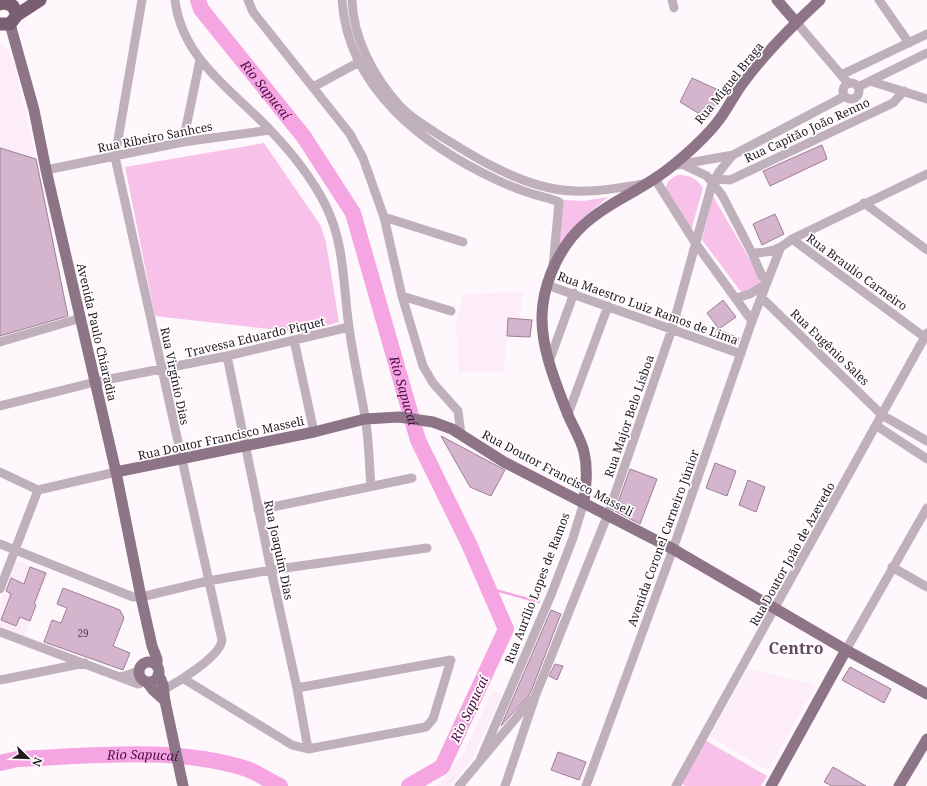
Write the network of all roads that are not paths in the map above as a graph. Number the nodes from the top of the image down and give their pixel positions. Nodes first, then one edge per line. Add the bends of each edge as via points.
1 (40, 0) edge
2 (142, 0) edge
3 (175, 0) edge
4 (248, 0) edge
5 (342, 0) edge
6 (352, 0) edge
7 (777, 0) edge
8 (820, 0) edge
9 (879, 0) edge
10 (6, 2) edge
11 (796, 22) junction
12 (6, 23) edge
13 (927, 34) edge
14 (909, 43) junction
15 (927, 53) edge
16 (367, 58) junction
17 (200, 60) junction
18 (359, 63) junction
19 (842, 74) junction
20 (870, 81) junction
21 (848, 83) junction
22 (313, 87) junction
23 (858, 87) junction
24 (904, 92) junction
25 (927, 94) edge
26 (917, 95) junction
27 (845, 96) junction
28 (927, 99) edge
29 (270, 130) junction
30 (183, 142) junction
31 (733, 155) junction
32 (115, 157) junction
33 (677, 165) junction
34 (46, 170) junction
35 (927, 174) edge
36 (651, 181) junction
37 (714, 181) junction
38 (864, 203) junction
39 (384, 217) junction
40 (792, 239) junction
41 (464, 242) dead end
42 (696, 244) junction
43 (780, 249) junction
44 (927, 250) edge
45 (752, 253) junction
46 (552, 268) junction
47 (767, 283) junction
48 (547, 285) junction
49 (574, 293) junction
50 (402, 296) junction
51 (761, 297) junction
52 (736, 298) junction
53 (608, 306) junction
54 (451, 311) dead end
55 (81, 318) junction
56 (752, 321) junction
57 (349, 327) junction
58 (672, 329) junction
59 (926, 336) edge
60 (294, 340) junction
61 (0, 342) edge
62 (741, 354) junction
63 (227, 356) junction
64 (549, 362) junction
65 (161, 370) junction
66 (95, 382) junction
67 (0, 406) edge
68 (568, 414) junction
69 (882, 415) junction
70 (365, 418) junction
71 (876, 426) junction
72 (314, 432) junction
73 (456, 432) junction
74 (927, 441) edge
75 (246, 447) junction
76 (181, 460) junction
77 (927, 460) edge
78 (0, 472) edge
79 (116, 472) junction
80 (412, 478) dead end
81 (371, 486) junction
82 (38, 490) junction
83 (584, 502) junction
84 (927, 508) edge
85 (258, 510) junction
86 (608, 514) junction
87 (0, 544) edge
88 (428, 548) dead end
89 (673, 549) junction
90 (16, 550) junction
91 (892, 567) junction
92 (271, 570) junction
93 (208, 581) junction
94 (1, 586) edge
95 (927, 587) edge
96 (141, 597) junction
97 (776, 608) junction
98 (0, 632) edge
99 (152, 646) junction
100 (846, 650) junction
101 (85, 663) junction
102 (142, 667) junction
103 (158, 671) junction
104 (121, 677) junction
105 (184, 679) junction
106 (0, 680) edge
107 (146, 681) junction
108 (297, 688) junction
109 (164, 694) junction
110 (536, 694) junction
111 (927, 694) edge
112 (927, 739) edge
113 (308, 749) junction
114 (481, 758) junction
115 (904, 784) edge
116 (183, 786) edge
117 (459, 786) edge
118 (505, 786) edge
119 (586, 786) edge
120 (676, 786) edge
121 (770, 786) edge

1 - 12 highway
2 - 32 street
3 - 17 street via 185,33
4 - 22 street via 253,12
5 - 18 street via 344,22
6 - 16 street via 358,35
7 - 11 main road
8 - 11 main road, Rua Miguel Braga
9 - 14 street
10 - 12 highway via 16,10
11 - 19 street
11 - 33 main road, Rua Miguel Braga via 743,83 712,128
12 - 34 main road, Avenida Paulo Chiaradia via 34,110
13 - 14 street
14 - 19 street
15 - 20 street
16 - 18 street
16 - 36 street via 376,76 400,106 416,120 481,160 510,173 549,188 575,192 602,191
17 - 29 street via 227,90
17 - 30 street
18 - 22 street
18 - 46 street via 393,110 432,143 498,181 557,201 560,205
19 - 21 street
20 - 23 street
20 - 24 street
21 - 23 street via 854,83
21 - 27 street via 843,89
22 - 39 street via 350,134 363,158
23 - 27 street via 860,92 857,97 852,100
24 - 26 street
24 - 37 street, Rua Capitão João Renno via 893,103 730,180
25 - 26 street
26 - 28 street
27 - 31 street
29 - 30 street, Rua Ribeiro Sanhces
29 - 57 street via 303,167 326,207 343,262
30 - 32 street, Rua Ribeiro Sanhces
31 - 33 street
31 - 37 street
32 - 34 street, Rua Ribeiro Sanhces
32 - 65 street, Rua Virgínio Dias
33 - 36 main road, Rua Miguel Braga
33 - 37 street via 701,172
34 - 55 main road, Avenida Paulo Chiaradia
35 - 38 street
36 - 42 street
36 - 46 main road, Rua Miguel Braga via 607,206 589,220 572,237
37 - 42 street, Rua Major Belo Lisboa
37 - 45 street
38 - 40 street
38 - 44 street
39 - 41 street
39 - 50 street
40 - 43 street
40 - 59 street, Rua Braulio Carneiro
42 - 52 street
42 - 58 street, Rua Major Belo Lisboa
43 - 45 street
43 - 47 street, Avenida Coronel Carneiro Júnior
45 - 47 street
46 - 48 main road, Rua Aurílio Lopes de Ramos
47 - 51 street, Avenida Coronel Carneiro Júnior
47 - 52 street via 750,294
48 - 49 street, Rua Maestro Luiz Ramos de Lima
48 - 64 main road, Rua Aurílio Lopes de Ramos via 542,328
49 - 53 street, Rua Maestro Luiz Ramos de Lima
49 - 64 street
50 - 54 street
50 - 73 street via 427,374 458,411
51 - 56 street, Avenida Coronel Carneiro Júnior
51 - 69 street, Rua Eugênio Sales
52 - 56 street
53 - 58 street, Rua Maestro Luiz Ramos de Lima
53 - 68 street
55 - 61 street
55 - 66 main road, Avenida Paulo Chiaradia
56 - 62 street, Avenida Coronel Carneiro Júnior
57 - 60 street, Travessa Eduardo Piquet
57 - 70 street
58 - 62 street, Rua Maestro Luiz Ramos de Lima
58 - 86 street, Rua Major Belo Lisboa
59 - 69 street, Rua Doutor João de Azevedo
60 - 63 street, Travessa Eduardo Piquet
60 - 72 street
62 - 89 street, Avenida Coronel Carneiro Júnior
63 - 65 street, Travessa Eduardo Piquet
63 - 75 street, Rua Joaquim Dias
64 - 68 main road, Rua Aurílio Lopes de Ramos
65 - 66 street, Travessa Eduardo Piquet
65 - 76 street, Rua Virgínio Dias
66 - 67 street, Travessa Eduardo Piquet
66 - 79 main road, Avenida Paulo Chiaradia
68 - 83 main road, Rua Aurílio Lopes de Ramos via 584,451 587,471
69 - 71 street, Rua Doutor João de Azevedo
69 - 74 street, Rua Eugênio Sales
70 - 72 main road, Rua Doutor Francisco Masseli
70 - 73 main road, Rua Doutor Francisco Masseli via 419,419
70 - 81 street
71 - 77 street
71 - 97 street, Rua Doutor João de Azevedo
72 - 75 main road, Rua Doutor Francisco Masseli
73 - 83 main road, Rua Doutor Francisco Masseli via 504,462
75 - 76 main road, Rua Doutor Francisco Masseli
75 - 85 street, Rua Joaquim Dias
76 - 79 main road, Rua Doutor Francisco Masseli
76 - 93 street, Rua Virgínio Dias
78 - 82 street
79 - 82 street
79 - 96 main road, Avenida Paulo Chiaradia
80 - 81 street
81 - 85 street
82 - 90 street
83 - 86 main road, Rua Doutor Francisco Masseli
83 - 114 street, Rua Aurílio Lopes de Ramos via 551,595
84 - 91 street
85 - 92 street, Rua Joaquim Dias
86 - 89 main road, Rua Doutor Francisco Masseli
86 - 110 street, Rua Major Belo Lisboa
87 - 90 street
88 - 92 street
89 - 97 main road, Rua Doutor Francisco Masseli
89 - 119 street, Avenida Coronel Carneiro Júnior
90 - 94 street
90 - 96 street via 127,596
91 - 95 street
91 - 100 street
92 - 93 street
92 - 108 street, Rua Joaquim Dias
93 - 96 street
93 - 105 street, Rua Virgínio Dias via 222,644
96 - 99 main road, Avenida Paulo Chiaradia
97 - 100 main road, Rua Doutor Francisco Masseli
97 - 120 street, Rua Doutor João de Azevedo
98 - 101 street
99 - 102 main road
99 - 103 main road, Avenida Paulo Chiaradia
100 - 111 main road, Rua Doutor Francisco Masseli
100 - 121 main road
101 - 104 street
101 - 106 street
102 - 103 main road via 152,663
102 - 104 street
102 - 107 main road via 140,677
103 - 107 main road via 152,681
103 - 109 main road, Avenida Paulo Chiaradia
104 - 107 street via 138,684
105 - 109 street, Rua Virgínio Dias
105 - 113 street via 292,745
107 - 109 main road, Avenida Paulo Chiaradia via 153,690
108 - 113 street, Rua Joaquim Dias
108 - 113 street via 451,660 433,719 426,727
109 - 116 main road, Avenida Paulo Chiaradia
110 - 114 street
110 - 118 street, Rua Major Belo Lisboa
112 - 115 main road
114 - 117 street

